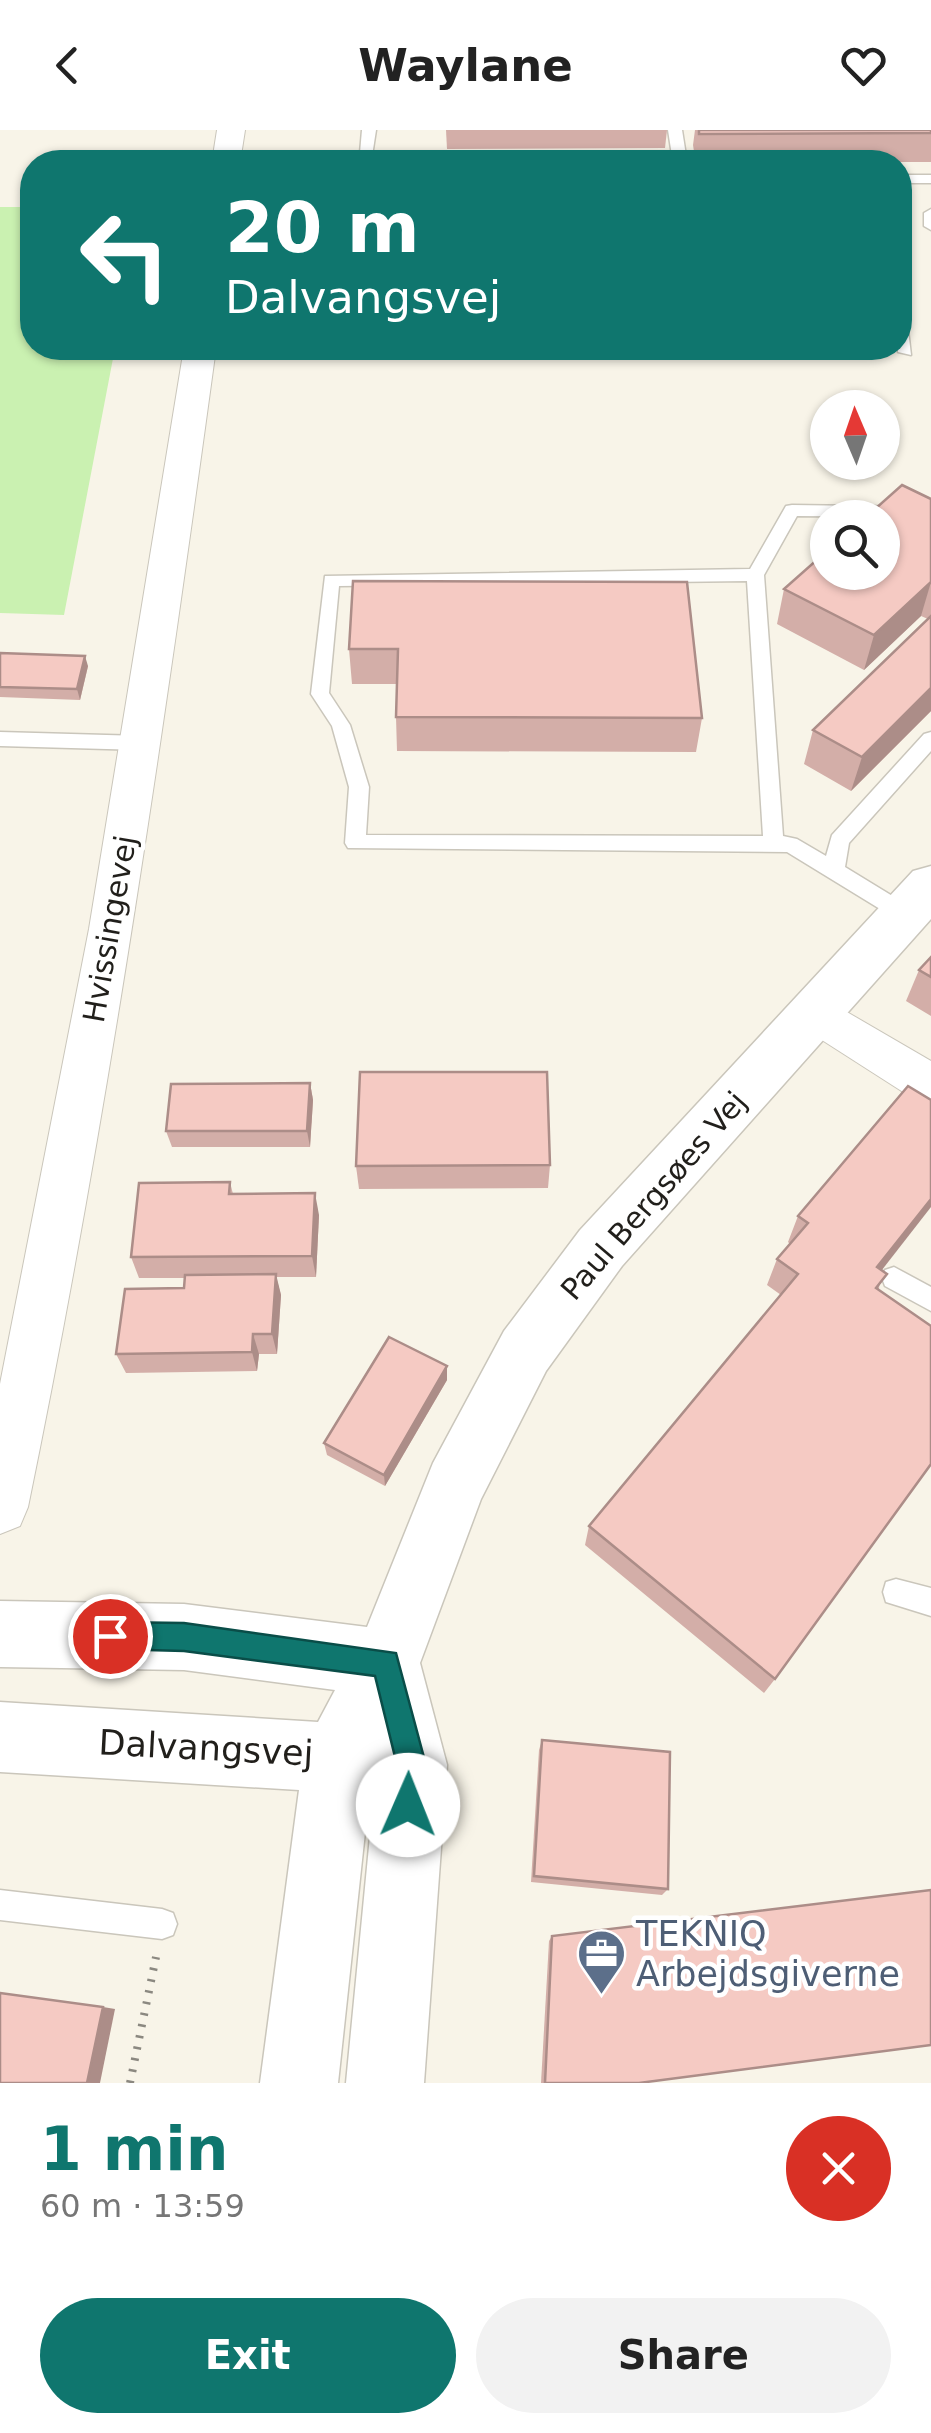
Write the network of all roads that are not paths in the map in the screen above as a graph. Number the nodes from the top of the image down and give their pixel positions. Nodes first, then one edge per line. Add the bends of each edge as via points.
1 (931, 214) edge
2 (931, 226) edge
3 (198, 360) edge
4 (931, 512) edge
5 (755, 575) junction
6 (931, 738) edge
7 (0, 739) edge
8 (142, 743) junction
9 (774, 844) junction
10 (834, 871) junction
11 (918, 900) edge
12 (816, 1013) junction
13 (931, 1085) edge
14 (894, 1278) edge
15 (931, 1300) edge
16 (0, 1507) edge
17 (896, 1592) dead end
18 (931, 1602) edge
19 (0, 1634) edge
20 (386, 1663) junction
21 (0, 1737) edge
22 (338, 1756) junction
23 (412, 1765) junction
24 (0, 1906) edge
25 (162, 1924) road end
26 (300, 2083) edge
27 (385, 2083) edge

1 - 2 lane
3 - 8 street, Hvissingevej
4 - 5 lane via 792,510
5 - 9 lane
5 - 9 lane via 331,580 320,694 341,725 359,787 355,843
6 - 10 lane via 839,840
7 - 8 lane
8 - 16 street, Hvissingevej via 43,1316
9 - 10 lane via 790,844
10 - 11 lane
11 - 12 street, Paul Bergsøes Vej
12 - 13 street
12 - 20 street, Paul Bergsøes Vej via 601,1248 525,1352 456,1485
14 - 15 lane
17 - 18 lane
19 - 20 street via 184,1637
20 - 22 street, Paul Bergsøes Vej
20 - 23 street
21 - 22 street, Dalvangsvej
22 - 23 street, Dalvangsvej
22 - 26 street, Paul Bergsøes Vej
23 - 27 street
24 - 25 lane

